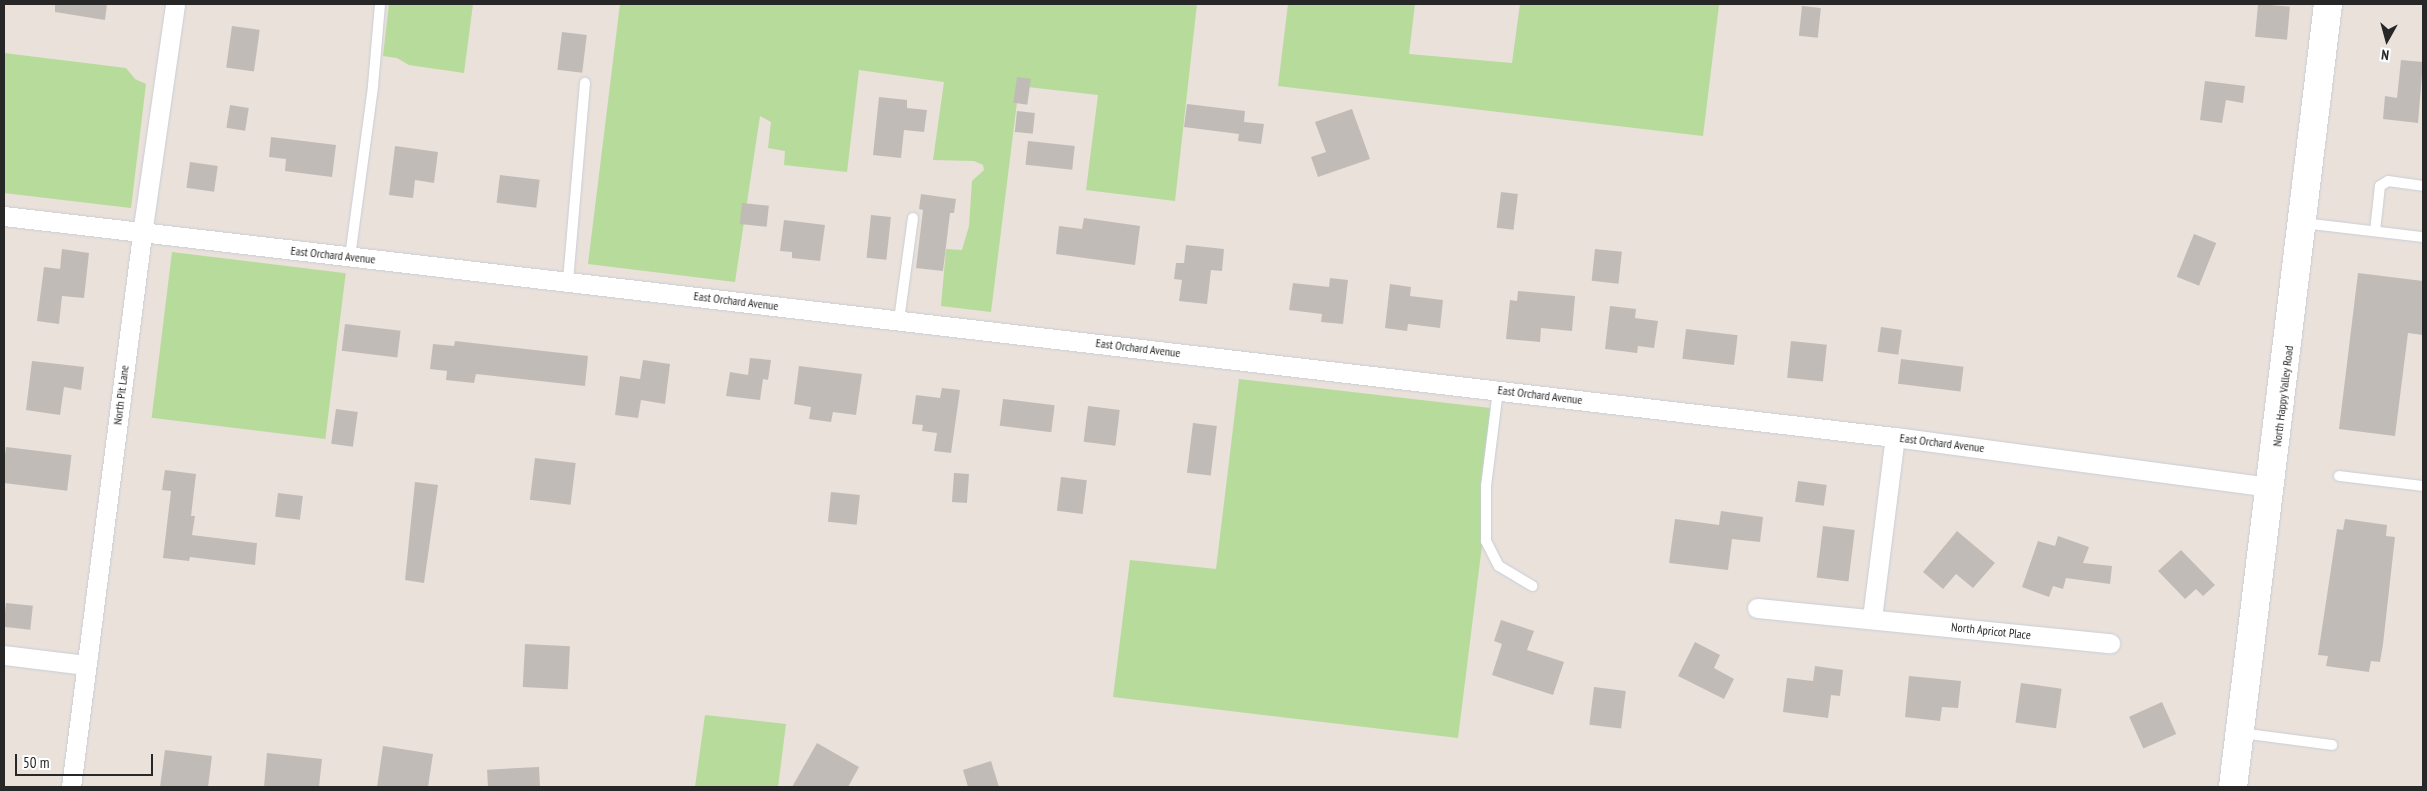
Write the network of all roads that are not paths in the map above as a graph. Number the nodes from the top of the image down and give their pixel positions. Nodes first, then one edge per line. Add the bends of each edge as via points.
1 (175, 4) edge
2 (380, 4) edge
3 (2328, 4) edge
4 (585, 82) dead end
5 (2423, 186) edge
6 (4, 216) edge
7 (913, 218) dead end
8 (2303, 223) junction
9 (2375, 232) junction
10 (142, 234) junction
11 (2423, 237) edge
12 (350, 257) junction
13 (568, 281) junction
14 (899, 320) junction
15 (1498, 390) junction
16 (1895, 437) junction
17 (2340, 476) dead end
18 (2423, 486) edge
19 (2271, 487) junction
20 (1532, 586) dead end
21 (1757, 608) dead end
22 (1872, 618) junction
23 (2110, 643) dead end
24 (4, 655) edge
25 (86, 665) junction
26 (2240, 733) junction
27 (2332, 745) dead end
28 (72, 787) edge
29 (2234, 787) edge

1 - 10 street, North Pit Lane
2 - 12 lane via 373,86
3 - 8 main road, North Happy Valley Road
4 - 13 lane
5 - 9 lane via 2388,181 2380,186
6 - 10 street, East Orchard Avenue
7 - 14 lane
8 - 9 lane
8 - 19 main road, North Happy Valley Road
9 - 11 lane
10 - 12 street, East Orchard Avenue
10 - 25 street, North Pit Lane
12 - 13 street, East Orchard Avenue
13 - 14 street, East Orchard Avenue
14 - 15 street, East Orchard Avenue
15 - 16 street, East Orchard Avenue
15 - 20 lane via 1486,486 1486,541 1499,566
16 - 19 street, East Orchard Avenue
16 - 22 street
17 - 18 lane
19 - 26 main road, North Happy Valley Road
21 - 22 street, North Apricot Place
22 - 23 street, North Apricot Place
24 - 25 street
25 - 28 street, North Pit Lane
26 - 27 lane
26 - 29 main road, North Happy Valley Road

